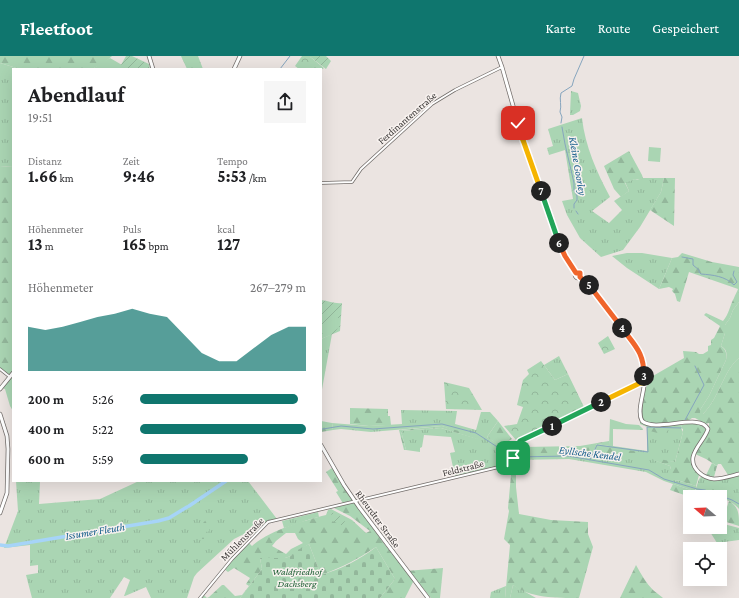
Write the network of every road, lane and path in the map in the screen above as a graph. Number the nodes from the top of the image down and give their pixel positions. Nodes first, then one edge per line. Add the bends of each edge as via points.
1 (149, 56) edge
2 (240, 56) edge
3 (498, 56) edge
4 (502, 67) junction
5 (153, 68) edge
6 (234, 68) edge
7 (322, 183) edge
8 (0, 369) edge
9 (12, 374) edge
10 (10, 377) junction
11 (644, 383) junction
12 (0, 388) edge
13 (0, 414) edge
14 (322, 447) edge
15 (739, 474) edge
16 (355, 502) junction
17 (0, 513) edge
18 (200, 598) edge
19 (428, 598) edge

1 - 5 main road
2 - 6 main road
3 - 4 main road
4 - 7 street, Ferdinantenstraße via 432,104 361,169 352,182
4 - 11 main road via 522,137 565,256 642,357
8 - 10 street
9 - 10 main road
10 - 12 main road
11 - 15 main road via 640,415 643,422 702,423 708,429 693,457 696,470 714,479
11 - 16 street, Feldstraße via 520,441 508,464
13 - 17 main road via 8,449 7,492
14 - 16 main road, Rheurdter Straße
16 - 18 street, Mühlenstraße via 265,524 232,558
16 - 19 main road, Rheurdter Straße

